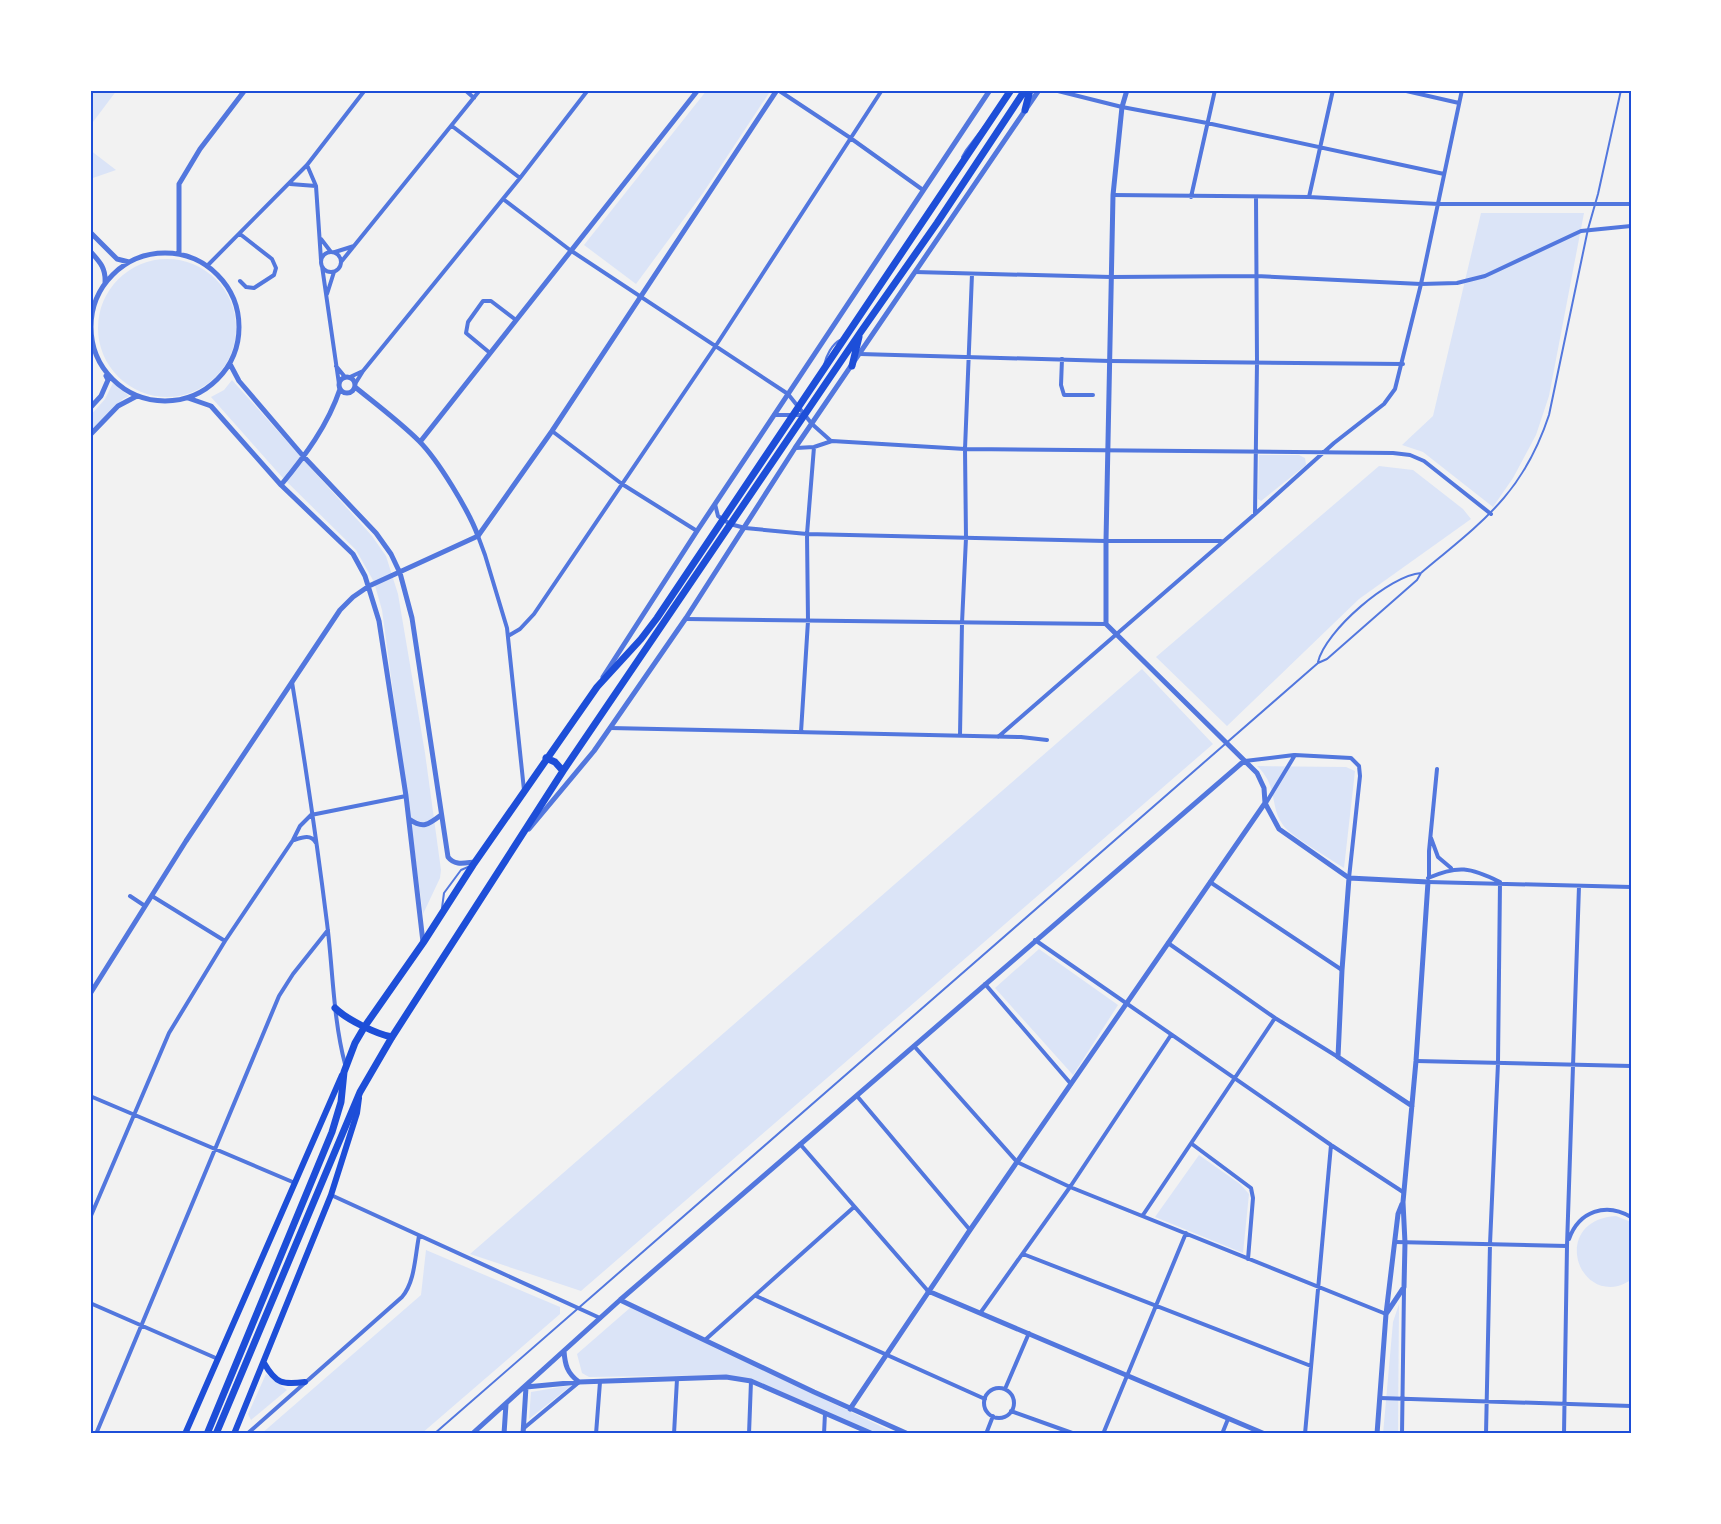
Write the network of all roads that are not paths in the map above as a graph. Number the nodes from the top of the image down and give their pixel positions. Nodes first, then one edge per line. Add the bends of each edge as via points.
1 (245, 90) edge
2 (365, 90) edge
3 (465, 90) edge
4 (480, 90) edge
5 (588, 90) edge
6 (698, 90) edge
7 (777, 90) edge
8 (882, 90) edge
9 (990, 90) edge
10 (1011, 90) edge
11 (1025, 90) edge
12 (1030, 90) edge
13 (1039, 90) edge
14 (1054, 90) edge
15 (1127, 90) edge
16 (1215, 90) edge
17 (1333, 90) edge
18 (1402, 90) edge
19 (1462, 90) edge
20 (1621, 90) edge
21 (474, 98) junction
22 (1459, 103) junction
23 (1122, 108) junction
24 (1025, 110) junction
25 (1207, 123) junction
26 (452, 126) junction
27 (849, 137) junction
28 (1320, 147) junction
29 (307, 165) junction
30 (1444, 174) junction
31 (520, 178) junction
32 (289, 184) junction
33 (316, 186) junction
34 (923, 190) junction
35 (1113, 195) junction
36 (1191, 197) junction
37 (1256, 197) junction
38 (1309, 197) junction
39 (503, 199) junction
40 (1595, 203) junction
41 (1437, 204) junction
42 (1631, 204) edge
43 (1631, 226) edge
44 (1588, 229) junction
45 (90, 232) edge
46 (240, 234) junction
47 (320, 239) junction
48 (354, 246) junction
49 (570, 250) junction
50 (90, 251) edge
51 (332, 252) junction
52 (179, 254) junction
53 (321, 260) junction
54 (129, 262) junction
55 (341, 262) junction
56 (207, 266) junction
57 (322, 266) junction
58 (334, 272) junction
59 (915, 272) junction
60 (972, 274) junction
61 (1256, 276) junction
62 (1110, 278) junction
63 (240, 281) dead end
64 (105, 284) junction
65 (1421, 284) junction
66 (327, 295) junction
67 (641, 295) junction
68 (516, 320) junction
69 (860, 333) junction
70 (715, 347) junction
71 (490, 353) junction
72 (860, 354) junction
73 (968, 358) junction
74 (1062, 359) junction
75 (1110, 361) junction
76 (1257, 362) junction
77 (230, 364) junction
78 (1402, 364) junction
79 (102, 366) junction
80 (336, 366) junction
81 (852, 366) junction
82 (363, 370) junction
83 (347, 377) junction
84 (355, 386) junction
85 (339, 387) junction
86 (348, 393) junction
87 (788, 394) junction
88 (1093, 395) dead end
89 (137, 396) junction
90 (188, 398) junction
91 (800, 406) junction
92 (334, 407) junction
93 (90, 408) edge
94 (795, 414) junction
95 (774, 415) junction
96 (805, 415) junction
97 (812, 424) junction
98 (552, 431) junction
99 (90, 435) edge
100 (832, 441) junction
101 (420, 442) junction
102 (814, 447) junction
103 (795, 448) junction
104 (965, 449) junction
105 (1109, 451) junction
106 (1255, 451) junction
107 (1326, 452) junction
108 (304, 457) junction
109 (281, 484) junction
110 (622, 484) junction
111 (716, 504) junction
112 (1255, 514) junction
113 (1491, 514) junction
114 (723, 520) junction
115 (730, 524) junction
116 (745, 528) junction
117 (697, 531) junction
118 (807, 534) junction
119 (478, 536) junction
120 (966, 538) junction
121 (1106, 541) junction
122 (1222, 542) junction
123 (400, 573) junction
124 (1421, 573) junction
125 (369, 586) junction
126 (686, 618) junction
127 (808, 621) junction
128 (962, 623) junction
129 (1106, 624) junction
130 (1117, 634) junction
131 (508, 636) junction
132 (1318, 663) junction
133 (292, 682) junction
134 (597, 687) junction
135 (610, 728) junction
136 (801, 732) junction
137 (960, 735) junction
138 (998, 737) junction
139 (1047, 740) dead end
140 (1227, 744) junction
141 (1294, 755) junction
142 (546, 759) junction
143 (1244, 761) junction
144 (1437, 769) dead end
145 (563, 771) junction
146 (524, 791) junction
147 (406, 796) junction
148 (1265, 803) junction
149 (314, 815) junction
150 (441, 815) junction
151 (409, 819) junction
152 (522, 837) junction
153 (1431, 837) junction
154 (293, 840) junction
155 (318, 845) junction
156 (474, 863) junction
157 (1453, 869) junction
158 (1468, 877) junction
159 (1349, 878) junction
160 (1428, 880) junction
161 (1210, 882) junction
162 (1500, 882) junction
163 (1579, 886) junction
164 (1631, 887) edge
165 (130, 896) dead end
166 (152, 896) junction
167 (145, 906) junction
168 (328, 930) junction
169 (1035, 940) junction
170 (225, 941) junction
171 (423, 943) junction
172 (1168, 943) junction
173 (1342, 970) junction
174 (985, 984) junction
175 (90, 994) edge
176 (1125, 1004) junction
177 (335, 1008) junction
178 (1275, 1018) junction
179 (365, 1026) junction
180 (1171, 1035) junction
181 (392, 1037) junction
182 (914, 1046) junction
183 (1338, 1057) junction
184 (1416, 1061) junction
185 (1498, 1063) junction
186 (1574, 1064) junction
187 (1631, 1066) edge
188 (345, 1069) junction
189 (1235, 1078) junction
190 (1071, 1084) junction
191 (360, 1092) junction
192 (90, 1096) edge
193 (857, 1096) junction
194 (1412, 1106) junction
195 (133, 1114) junction
196 (800, 1144) junction
197 (1192, 1144) junction
198 (1331, 1145) junction
199 (214, 1149) junction
200 (1017, 1162) junction
201 (295, 1183) junction
202 (1070, 1187) junction
203 (1403, 1192) junction
204 (331, 1195) junction
205 (1403, 1202) junction
206 (854, 1207) junction
207 (1143, 1215) junction
208 (1631, 1217) edge
209 (90, 1218) edge
210 (970, 1230) junction
211 (1186, 1233) junction
212 (419, 1236) junction
213 (1394, 1242) junction
214 (1405, 1242) junction
215 (1490, 1244) junction
216 (1567, 1246) junction
217 (1023, 1254) junction
218 (1248, 1259) junction
219 (1318, 1287) junction
220 (1404, 1287) junction
221 (928, 1291) junction
222 (756, 1296) junction
223 (621, 1300) junction
224 (90, 1303) edge
225 (1158, 1306) junction
226 (578, 1308) junction
227 (981, 1312) junction
228 (1386, 1314) junction
229 (600, 1318) junction
230 (140, 1326) junction
231 (1029, 1333) junction
232 (704, 1340) junction
233 (564, 1351) junction
234 (887, 1354) junction
235 (218, 1359) junction
236 (264, 1363) junction
237 (1311, 1366) junction
238 (1128, 1376) junction
239 (677, 1379) junction
240 (305, 1382) junction
241 (579, 1382) junction
242 (600, 1382) junction
243 (751, 1382) junction
244 (526, 1387) junction
245 (1005, 1389) junction
246 (814, 1392) junction
247 (1380, 1398) junction
248 (985, 1399) junction
249 (1403, 1400) junction
250 (1486, 1402) junction
251 (1565, 1402) junction
252 (506, 1404) junction
253 (807, 1405) junction
254 (1631, 1406) edge
255 (850, 1409) junction
256 (1011, 1411) junction
257 (825, 1413) junction
258 (993, 1416) junction
259 (1228, 1419) junction
260 (523, 1431) edge
261 (96, 1434) edge
262 (185, 1434) edge
263 (207, 1434) edge
264 (216, 1434) edge
265 (234, 1434) edge
266 (247, 1434) edge
267 (434, 1434) edge
268 (472, 1434) edge
269 (504, 1434) edge
270 (596, 1434) edge
271 (674, 1434) edge
272 (749, 1434) edge
273 (824, 1434) edge
274 (873, 1434) edge
275 (905, 1434) edge
276 (912, 1434) edge
277 (986, 1434) edge
278 (1075, 1434) edge
279 (1103, 1434) edge
280 (1222, 1434) edge
281 (1265, 1434) edge
282 (1305, 1434) edge
283 (1377, 1434) edge
284 (1402, 1434) edge
285 (1485, 1434) edge
286 (1564, 1434) edge

1 - 52 street via 179,184
2 - 29 street
3 - 21 street
4 - 21 street
5 - 31 street
6 - 49 street
7 - 27 street
7 - 67 street
8 - 27 street
9 - 34 street
10 - 91 main road
11 - 69 main road
12 - 24 main road
13 - 24 street
14 - 23 street
15 - 23 street
16 - 25 street
17 - 28 street
18 - 22 street
19 - 22 street
20 - 40 lane
21 - 26 street
22 - 30 street
23 - 25 street
23 - 35 street
24 - 59 street
25 - 28 street
25 - 36 street
26 - 31 street
26 - 48 street
27 - 34 street
27 - 70 street
28 - 30 street
28 - 38 street
29 - 32 street
29 - 33 street
30 - 41 street
31 - 39 street
32 - 33 street
32 - 46 street
33 - 47 street
34 - 87 street
35 - 36 street
35 - 62 street
36 - 37 street
37 - 38 street
37 - 61 street
38 - 41 street
39 - 49 street
39 - 82 street
40 - 41 street
40 - 42 street
40 - 44 lane
41 - 65 street
43 - 44 street
44 - 65 street via 1485,276 1457,283
44 - 113 lane via 1544,429 1521,476
45 - 54 street via 117,259
46 - 56 street
46 - 63 street via 272,259 276,268 274,274 254,288
47 - 51 street
47 - 53 street
48 - 51 street
48 - 55 street
49 - 67 street
49 - 68 street
50 - 64 street via 106,271
51 - 53 street via 324,254
51 - 55 street
52 - 54 street via 162,253
52 - 56 street
53 - 57 street
54 - 64 street
55 - 58 street
56 - 77 street via 224,281 240,321 238,343
57 - 58 street
57 - 66 street
58 - 66 street
59 - 60 street
59 - 72 street
60 - 62 street
60 - 73 street
61 - 62 street
61 - 65 street
61 - 76 street
62 - 75 street
64 - 79 street via 94,307 91,333
65 - 78 street
66 - 80 street
67 - 70 street
67 - 98 street
68 - 71 street
68 - 71 street via 491,301 483,301 468,322 466,333
69 - 81 main road
69 - 96 main road
70 - 87 street
70 - 110 street
71 - 101 street
72 - 73 street
72 - 81 street
73 - 74 street
73 - 104 street
74 - 75 street
74 - 88 street via 1064,394
75 - 76 street
75 - 105 street
76 - 78 street
76 - 106 street
77 - 90 street via 205,390
77 - 108 street via 239,381
78 - 107 street via 1395,389 1384,404
79 - 89 street via 111,379
79 - 93 street via 108,380
80 - 83 street
80 - 85 street
81 - 97 street
82 - 83 street
82 - 84 street
83 - 84 street
83 - 85 street
84 - 86 street
84 - 101 street
85 - 86 street
85 - 92 street
86 - 92 street
87 - 91 street
87 - 95 street
89 - 90 street via 154,401
89 - 99 street via 118,406
90 - 109 street via 211,406
91 - 94 main road
91 - 96 street
92 - 108 street
94 - 95 street
94 - 96 street
94 - 114 main road
95 - 111 street
96 - 97 street
96 - 115 main road
97 - 100 street
97 - 103 street
98 - 110 street
98 - 119 street
100 - 102 street
100 - 104 street
101 - 119 street via 457,496
102 - 103 street
102 - 118 street
103 - 116 street
104 - 105 street
104 - 120 street
105 - 106 street
105 - 121 street
106 - 107 street
106 - 112 street
107 - 112 street
107 - 113 street via 1410,455 1424,461
108 - 109 street
108 - 123 street via 376,533
109 - 125 street via 353,554
110 - 117 street
110 - 131 street via 534,614 520,630
111 - 114 street
111 - 117 street
112 - 122 street
113 - 124 lane
114 - 115 street
114 - 134 main road via 641,639
115 - 116 street
115 - 145 main road
116 - 118 street
116 - 126 street
117 - 134 street
118 - 120 street
118 - 127 street
119 - 123 street
119 - 131 street
120 - 121 street
120 - 128 street
121 - 122 street
121 - 129 street
122 - 130 street
123 - 125 street
123 - 150 street via 412,618
124 - 132 lane
124 - 132 lane via 1410,574 1361,607 1329,641
125 - 133 street via 340,610
125 - 147 street via 379,621
126 - 127 street
126 - 135 street
127 - 128 street
127 - 136 street
128 - 129 street
128 - 137 street
129 - 130 street
130 - 138 street
130 - 140 street
131 - 146 street
132 - 140 lane
133 - 149 street
133 - 166 street
134 - 142 main road
135 - 136 street
135 - 152 street
136 - 137 street
137 - 138 street
138 - 139 street
140 - 143 street
140 - 226 lane
141 - 143 street
141 - 148 street
141 - 159 street via 1351,758 1359,766
142 - 145 main road
142 - 146 main road
143 - 148 street via 1257,773
143 - 169 street
144 - 153 street
145 - 152 main road
146 - 156 main road
147 - 149 street
147 - 151 street
148 - 159 street via 1279,829
148 - 161 street
149 - 154 street via 303,822
149 - 155 street
150 - 151 street via 422,826
150 - 156 street via 448,857 457,864
151 - 171 street
152 - 181 main road
153 - 157 street via 1438,857
153 - 160 street
154 - 155 street via 312,838
154 - 170 street
155 - 168 street
156 - 171 main road
157 - 158 street
157 - 160 street
158 - 160 street
158 - 162 street
158 - 162 street
159 - 160 street
159 - 173 street
160 - 184 street
161 - 172 street
161 - 173 street
162 - 163 street
162 - 185 street
163 - 164 street
163 - 186 street
165 - 167 street
166 - 167 street
166 - 170 street
167 - 175 street
168 - 177 street
168 - 199 street via 279,996
169 - 174 street
169 - 176 street
170 - 195 street via 169,1033
171 - 179 main road
172 - 176 street
172 - 178 street
173 - 183 street
174 - 182 street
174 - 190 street
176 - 180 street
176 - 190 street
177 - 179 main road
177 - 188 street
178 - 183 street
178 - 189 street
179 - 181 main road
179 - 188 main road
180 - 189 street
180 - 202 street
181 - 191 main road
182 - 193 street
182 - 200 street
183 - 194 street
184 - 185 street
184 - 194 street
185 - 186 street
185 - 215 street
186 - 187 street
186 - 216 street
188 - 201 main road
188 - 263 main road via 332,1132
189 - 197 street
189 - 198 street
190 - 200 street
191 - 204 main road
191 - 264 main road
192 - 195 street
193 - 196 street
193 - 210 street
194 - 203 street
195 - 199 street
195 - 209 street
196 - 206 street
196 - 223 street
197 - 207 street
197 - 218 street via 1251,1188
198 - 203 street
198 - 219 street
199 - 201 street
199 - 230 street
200 - 202 street
200 - 210 street
201 - 235 main road
202 - 207 street
202 - 217 street
203 - 205 street
204 - 212 street
204 - 236 main road
205 - 213 street
205 - 214 street
206 - 221 street
206 - 222 street
207 - 211 street
208 - 216 street via 1612,1210 1584,1216 1574,1226
210 - 221 street
211 - 218 street
211 - 225 street
212 - 226 street
212 - 240 street via 407,1291
213 - 214 street
213 - 228 street
214 - 215 street
214 - 220 street
215 - 216 street
215 - 250 street
216 - 251 street
217 - 225 street
217 - 227 street
218 - 219 street
219 - 228 street
219 - 237 street
220 - 228 street
220 - 249 street
221 - 227 street
221 - 234 street
222 - 232 street
222 - 234 street
223 - 229 street
223 - 232 street
224 - 230 street
225 - 237 street
225 - 238 street
226 - 229 street
226 - 267 lane
227 - 231 street
228 - 247 street
229 - 233 street
230 - 235 street
230 - 261 street
231 - 238 street
231 - 245 street
232 - 246 street
233 - 241 street via 565,1365
233 - 244 street
234 - 248 street
234 - 255 street
235 - 262 main road
236 - 240 main road via 284,1384
236 - 265 main road
237 - 282 street
238 - 259 street
238 - 279 street
239 - 242 street
239 - 243 street via 726,1377
239 - 271 street
240 - 266 street
241 - 242 street
241 - 244 street
241 - 260 street
242 - 270 street
243 - 253 street
243 - 272 street
244 - 252 street
244 - 260 street
245 - 248 street via 992,1390
245 - 256 street via 1012,1396
246 - 253 street
246 - 255 street
247 - 249 street
247 - 283 street
248 - 258 street via 985,1409
249 - 250 street
249 - 284 street
250 - 251 street
250 - 285 street
251 - 254 street
251 - 286 street
252 - 268 street
252 - 269 street
253 - 257 street
255 - 275 street
256 - 258 street via 1001,1418
256 - 278 street
257 - 273 street
257 - 274 street
258 - 277 street
259 - 280 street
259 - 281 street
275 - 276 street

